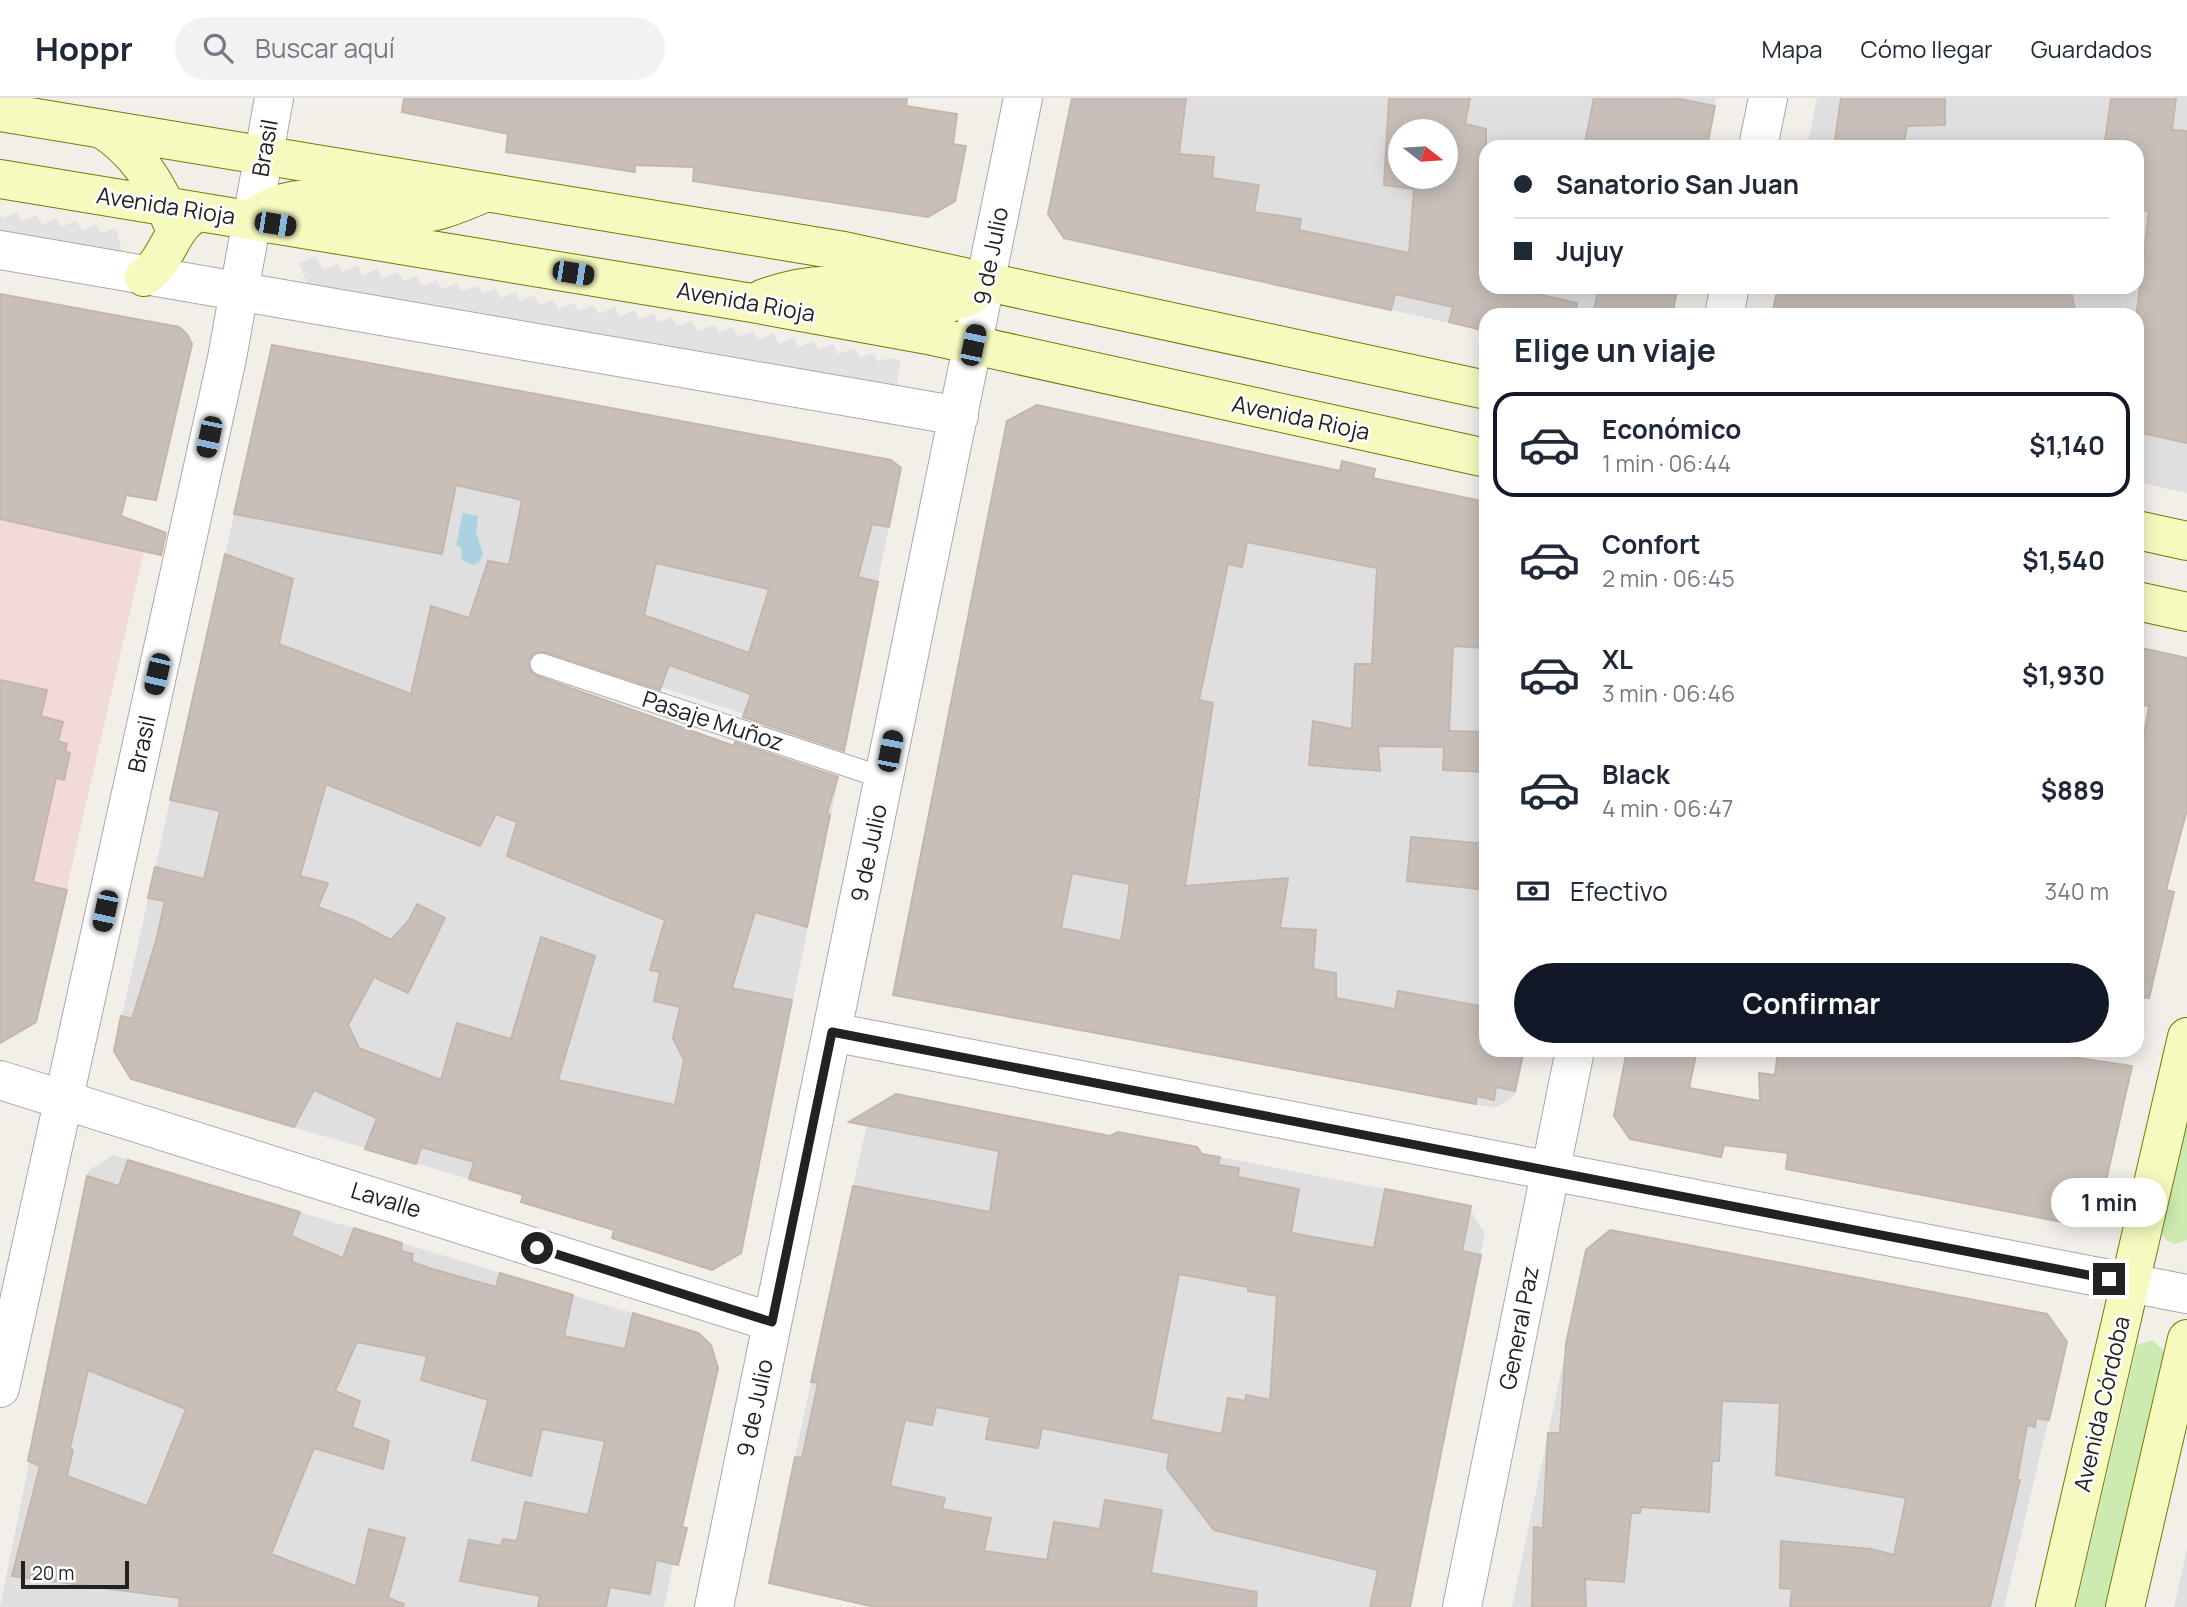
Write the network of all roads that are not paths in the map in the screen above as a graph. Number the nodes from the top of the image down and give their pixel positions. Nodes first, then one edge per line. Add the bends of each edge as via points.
1 (274, 98) edge
2 (1023, 98) edge
3 (1768, 98) edge
4 (0, 112) edge
5 (102, 129) junction
6 (1759, 140) edge
7 (264, 155) junction
8 (0, 179) edge
9 (489, 191) junction
10 (180, 217) junction
11 (252, 220) junction
12 (0, 250) edge
13 (144, 276) junction
14 (986, 282) junction
15 (238, 294) junction
16 (752, 303) junction
17 (973, 345) junction
18 (1479, 388) edge
19 (959, 416) junction
20 (1479, 456) edge
21 (2144, 532) edge
22 (2187, 541) edge
23 (2144, 603) edge
24 (2187, 612) edge
25 (541, 664) dead end
26 (884, 778) junction
27 (832, 1032) junction
28 (2187, 1037) edge
29 (1574, 1057) edge
30 (0, 1080) edge
31 (63, 1099) junction
32 (1551, 1171) junction
33 (2130, 1283) junction
34 (2187, 1294) edge
35 (772, 1322) junction
36 (2187, 1339) edge
37 (0, 1388) edge
38 (714, 1607) edge
39 (1462, 1607) edge
40 (2055, 1607) edge
41 (2124, 1607) edge

1 - 7 street, Brasil
2 - 14 street, 9 de Julio
3 - 6 street
4 - 5 main road
5 - 7 main road
5 - 10 main road via 137,160
7 - 9 main road
7 - 11 street, Brasil
8 - 10 main road, Avenida Rioja
9 - 11 main road via 440,209 408,214 308,197 274,205
9 - 14 main road via 844,251
10 - 11 main road, Avenida Rioja
10 - 13 main road via 166,254
11 - 15 street, Brasil
11 - 16 main road, Avenida Rioja
12 - 13 street
13 - 15 street
14 - 16 main road via 972,298 952,305 818,286 783,290
14 - 17 street, 9 de Julio
14 - 18 main road
15 - 19 street
15 - 31 street, Brasil
16 - 17 main road, Avenida Rioja
17 - 19 street, 9 de Julio
17 - 20 main road, Avenida Rioja
19 - 26 street, 9 de Julio
21 - 22 main road
23 - 24 main road
25 - 26 lane, Pasaje Muñoz
26 - 27 street, 9 de Julio
27 - 32 street
27 - 35 street, 9 de Julio
28 - 33 main road, Avenida Córdoba
29 - 32 street, General Paz
30 - 31 street, Lavalle
31 - 35 street, Lavalle
31 - 37 street, Brasil
32 - 33 street
32 - 39 street, General Paz
33 - 34 street
33 - 40 main road, Avenida Córdoba
35 - 38 street, 9 de Julio
36 - 41 main road

